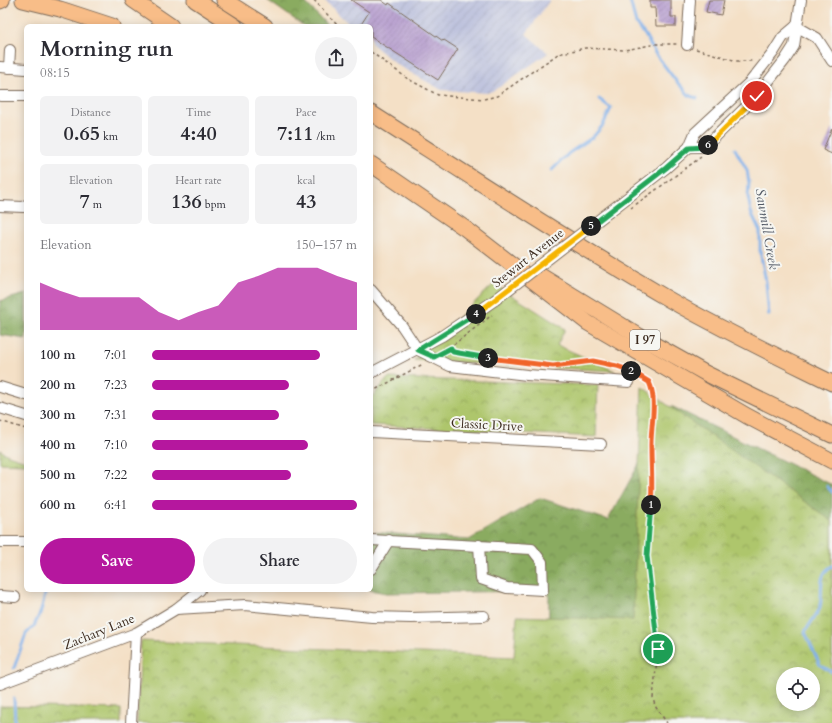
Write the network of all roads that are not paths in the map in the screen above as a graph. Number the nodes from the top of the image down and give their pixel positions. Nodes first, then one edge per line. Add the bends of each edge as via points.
1 (23, 0) edge
2 (133, 0) edge
3 (195, 0) edge
4 (224, 0) edge
5 (690, 0) edge
6 (801, 0) edge
7 (106, 24) edge
8 (168, 24) edge
9 (232, 24) edge
10 (262, 24) edge
11 (796, 26) junction
12 (687, 45) road end
13 (10, 50) dead end
14 (832, 61) edge
15 (4, 67) edge
16 (24, 69) edge
17 (0, 96) edge
18 (24, 96) edge
19 (373, 112) edge
20 (373, 114) edge
21 (391, 126) junction
22 (689, 148) junction
23 (373, 165) edge
24 (0, 206) edge
25 (24, 206) edge
26 (466, 229) junction
27 (373, 292) edge
28 (418, 350) junction
29 (373, 372) edge
30 (629, 382) dead end
31 (832, 383) edge
32 (0, 387) edge
33 (24, 395) edge
34 (0, 408) edge
35 (24, 415) edge
36 (373, 432) edge
37 (832, 435) edge
38 (601, 444) dead end
39 (832, 461) edge
40 (373, 540) edge
41 (389, 540) junction
42 (0, 542) edge
43 (24, 542) edge
44 (479, 545) junction
45 (373, 567) edge
46 (197, 592) edge
47 (0, 596) edge
48 (15, 596) dead end
49 (176, 609) junction
50 (484, 616) dead end
51 (136, 633) junction
52 (0, 684) edge
53 (131, 723) edge

1 - 7 highway
2 - 8 highway
3 - 9 highway
4 - 10 highway
5 - 12 street
6 - 11 street, Stewart Avenue
11 - 14 street via 817,38
11 - 22 street, Stewart Avenue via 783,36 750,82 695,133
11 - 22 street, Stewart Avenue via 794,46 778,71 757,96 705,147
13 - 15 street
15 - 16 street
17 - 18 street
19 - 21 highway
20 - 21 highway
21 - 31 highway via 663,296 728,332
22 - 28 street, Stewart Avenue, bridge via 495,300
23 - 26 highway, I 97
24 - 25 street
26 - 37 highway, I 97 via 639,336 756,399
26 - 39 highway via 588,323 747,416
27 - 28 street via 402,326
28 - 29 street, Stewart Avenue
28 - 30 street via 450,366
32 - 33 street
34 - 35 street
36 - 38 street, Classic Drive
40 - 41 street
41 - 44 street
41 - 45 street
42 - 43 street
44 - 44 street via 532,549 542,562 543,590 507,588 481,579
46 - 49 street, Zachary Lane
47 - 48 street
49 - 50 street via 245,605 372,617
49 - 51 street, Zachary Lane
51 - 52 street, Zachary Lane
51 - 53 street

